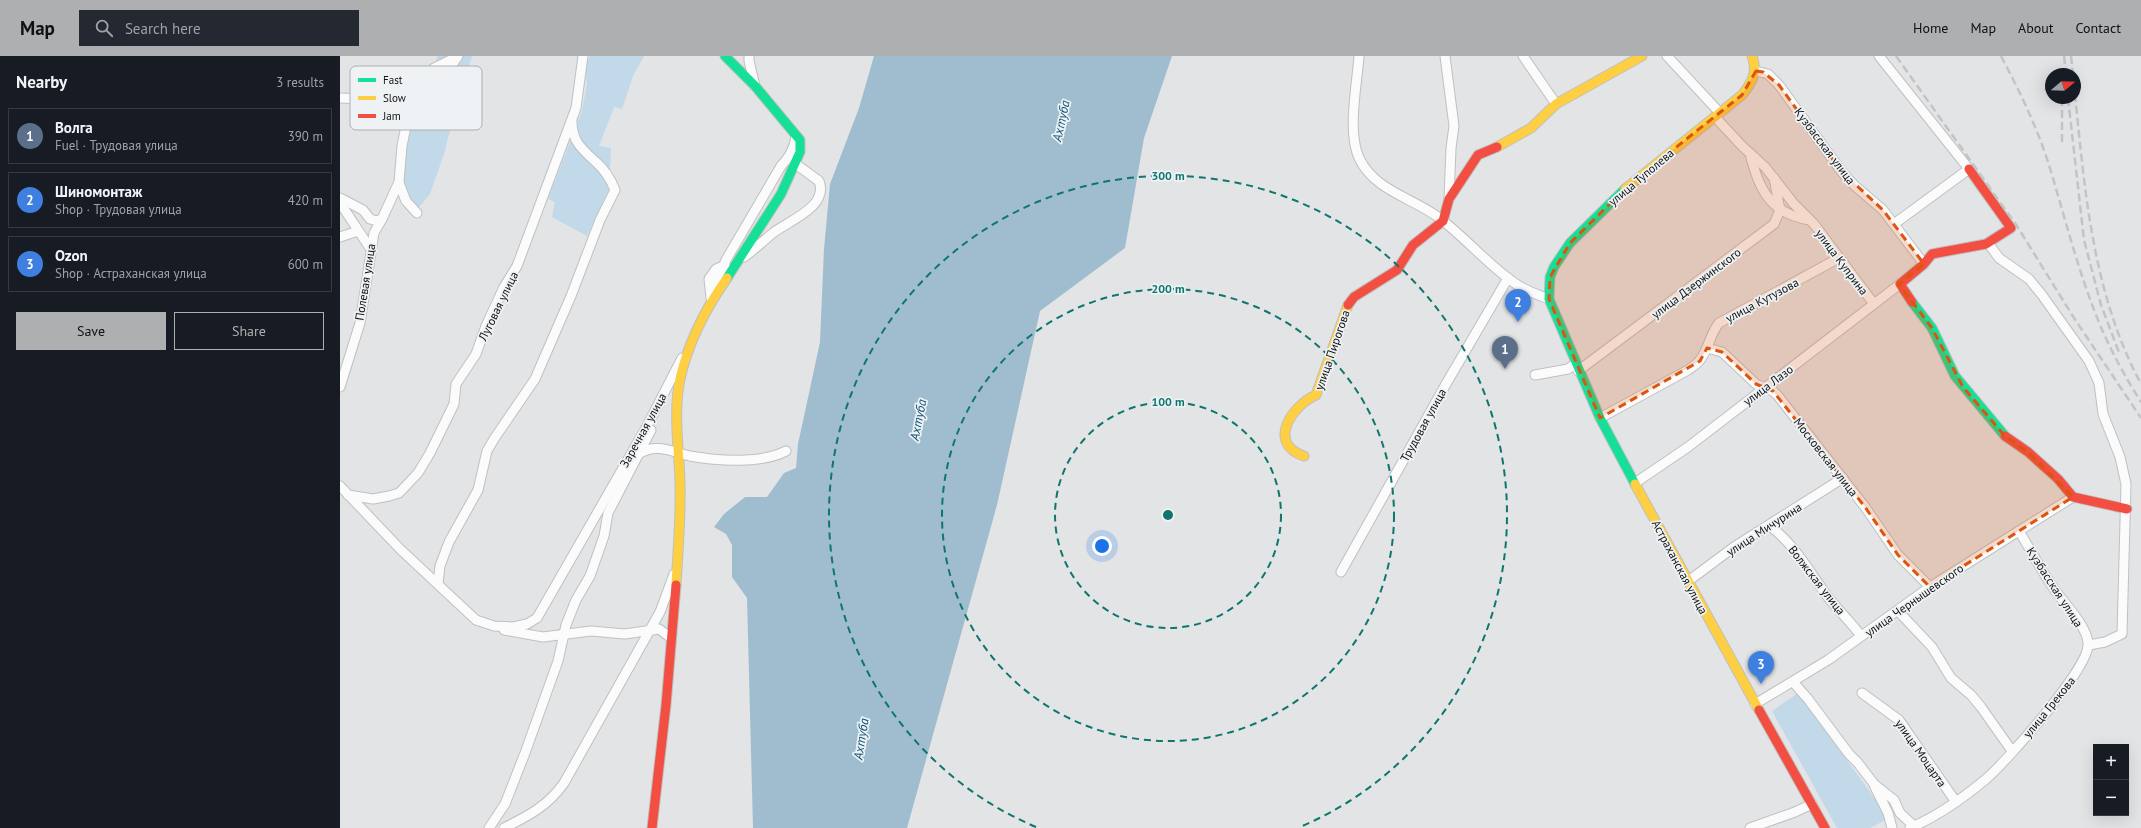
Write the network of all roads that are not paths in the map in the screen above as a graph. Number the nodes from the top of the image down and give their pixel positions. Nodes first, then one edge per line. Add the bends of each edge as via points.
1 (457, 56) edge
2 (583, 56) edge
3 (725, 56) edge
4 (750, 56) edge
5 (1359, 56) edge
6 (1445, 56) edge
7 (1523, 56) edge
8 (1642, 56) edge
9 (1667, 56) edge
10 (1752, 56) edge
11 (1879, 56) edge
12 (438, 66) edge
13 (451, 66) edge
14 (1756, 71) junction
15 (755, 86) junction
16 (340, 98) edge
17 (350, 98) edge
18 (1556, 104) junction
19 (1718, 115) junction
20 (572, 118) junction
21 (405, 130) edge
22 (796, 137) junction
23 (1750, 153) junction
24 (797, 165) junction
25 (1969, 169) junction
26 (1774, 178) junction
27 (399, 182) junction
28 (340, 198) edge
29 (1449, 199) junction
30 (340, 203) edge
31 (1780, 210) junction
32 (417, 213) dead end
33 (382, 219) junction
34 (1810, 220) junction
35 (1443, 221) junction
36 (1894, 224) junction
37 (358, 231) junction
38 (340, 237) edge
39 (1988, 242) junction
40 (370, 248) junction
41 (1839, 258) junction
42 (739, 260) junction
43 (1924, 264) junction
44 (723, 266) junction
45 (1508, 278) junction
46 (1900, 284) junction
47 (712, 299) junction
48 (1549, 299) junction
49 (1874, 304) junction
50 (700, 323) junction
51 (1707, 348) junction
52 (1577, 368) junction
53 (1535, 375) dead end
54 (340, 387) edge
55 (1764, 387) junction
56 (666, 389) junction
57 (1600, 418) junction
58 (786, 451) dead end
59 (640, 453) junction
60 (679, 453) junction
61 (1304, 456) dead end
62 (1843, 478) junction
63 (1635, 483) junction
64 (340, 486) edge
65 (348, 495) junction
66 (2073, 497) junction
67 (2127, 510) junction
68 (1770, 526) junction
69 (2019, 531) junction
70 (676, 571) junction
71 (1341, 572) dead end
72 (1688, 582) junction
73 (438, 584) junction
74 (1930, 587) junction
75 (1898, 611) junction
76 (537, 618) junction
77 (498, 626) junction
78 (649, 630) junction
79 (564, 635) junction
80 (1861, 636) junction
81 (543, 637) junction
82 (671, 638) junction
83 (2088, 645) junction
84 (1793, 682) junction
85 (1862, 693) dead end
86 (1755, 704) junction
87 (2012, 751) junction
88 (1874, 784) junction
89 (1956, 802) junction
90 (1812, 804) junction
91 (1912, 827) edge
92 (489, 828) edge
93 (504, 828) edge
94 (652, 828) edge
95 (1750, 828) edge
96 (1825, 828) edge
97 (1892, 828) edge

1 - 12 street
1 - 13 street, Полевая улица
2 - 20 street, Луговая улица via 576,108
3 - 15 street
4 - 15 street
5 - 35 street via 1354,141 1360,159 1376,180 1388,190 1428,210
6 - 29 street via 1454,126
7 - 18 street
8 - 18 street
9 - 19 street, улица Куприна
10 - 14 street
11 - 25 street
14 - 19 street, улица Туполева via 1751,85
14 - 36 street, Кузбасская улица via 1768,74 1775,81 1842,172 1883,210
15 - 22 street
16 - 17 street
18 - 29 street via 1549,113 1512,140 1484,150 1478,155
19 - 23 street, улица Куприна
19 - 48 street, улица Туполева via 1631,183 1570,243 1554,267 1550,278
20 - 65 street, Луговая улица via 517,266 504,286 476,354 456,384 454,404 430,453 418,473 398,492 380,499
20 - 73 street via 572,131 578,145 604,171 615,190 597,226 571,296 535,379 487,452 478,490 449,542 440,566
21 - 27 street, Полевая улица
22 - 24 street via 803,146
22 - 44 street via 794,149 781,166
23 - 26 street, улица Куприна
23 - 31 street, улица Куприна via 1757,180
24 - 42 street via 770,214
24 - 42 street via 819,182 821,191 816,203
25 - 36 street
25 - 39 street via 2011,228
26 - 31 street
26 - 34 street, улица Куприна
27 - 32 street, Полевая улица via 406,201
27 - 33 street, Полевая улица
28 - 33 street via 360,208 370,219
29 - 35 street
30 - 37 street
31 - 34 street, улица Куприна
31 - 52 street, улица Дзержинского via 1774,224
33 - 40 street, Полевая улица via 374,233
34 - 41 street, улица Куприна
35 - 45 street
35 - 61 street, улица Пирогова via 1413,245 1396,270 1354,296 1348,304 1316,395 1298,405 1288,420 1287,446 1291,451
36 - 43 street, Кузбасская улица
37 - 38 street
37 - 40 street
39 - 43 street via 1966,250 1932,254
39 - 67 street via 2005,264 2029,279 2089,361 2099,384 2103,414 2120,457 2126,484
40 - 54 street, Полевая улица via 360,323
41 - 49 street, улица Куприна
41 - 51 street, улица Кутузова via 1719,323 1711,332
42 - 44 street
42 - 47 street
43 - 46 street
44 - 47 street
45 - 48 street
45 - 71 street, Трудовая улица
46 - 49 street, улица Лазо
46 - 66 street via 1932,328 1962,387 2004,435 2028,452 2058,479
47 - 50 street
48 - 52 street, Астраханская улица
49 - 55 street, улица Лазо
50 - 56 street, Заречная улица
50 - 60 street via 678,385
51 - 55 street, Московская улица via 1722,352 1756,384
51 - 57 street, улица Кутузова via 1700,361 1688,370
52 - 53 street, улица Дзержинского
52 - 57 street, Астраханская улица
55 - 62 street, Московская улица via 1778,396
55 - 63 street, улица Лазо via 1688,447
56 - 59 street
56 - 76 street, Заречная улица
57 - 63 street, Астраханская улица
58 - 60 street via 778,455 733,461
59 - 60 street via 657,448
59 - 79 street via 608,513 604,536 590,576 576,600
60 - 70 street via 680,497
62 - 68 street, улица Мичурина
62 - 74 street, Московская улица via 1898,555
63 - 72 street, Астраханская улица
64 - 65 street
65 - 73 street
66 - 67 street
66 - 69 street, улица Чернышевского
67 - 83 street via 2122,634 2104,642
68 - 72 street, улица Мичурина via 1734,547
68 - 80 street, Волжская улица via 1781,535
69 - 74 street, улица Чернышевского
69 - 83 street, Кузбасская улица via 2053,587 2080,624
70 - 78 street via 660,612
70 - 82 street
72 - 86 street, Астраханская улица
73 - 77 street via 476,620
74 - 75 street, улица Чернышевского
75 - 80 street, улица Чернышевского
75 - 87 street via 1932,647 1952,678 1981,707
76 - 77 street via 527,624 513,627
76 - 81 street via 535,628
77 - 81 street via 509,631
78 - 79 street via 625,634 590,631
78 - 82 street via 659,629
78 - 93 street via 556,794 540,809
79 - 81 street
79 - 92 street via 558,661 525,753 502,809
80 - 84 street, улица Чернышевского
82 - 94 street
83 - 87 street, улица Грекова via 2077,672 2060,696
84 - 86 street, улица Чернышевского
84 - 88 street
85 - 89 street, улица Моцарта via 1900,720
86 - 90 street, Астраханская улица
87 - 89 street, улица Грекова via 1996,770
88 - 91 street via 1894,800 1900,813
88 - 97 street
89 - 91 street, улица Грекова via 1934,817
90 - 95 street
90 - 96 street, Астраханская улица

